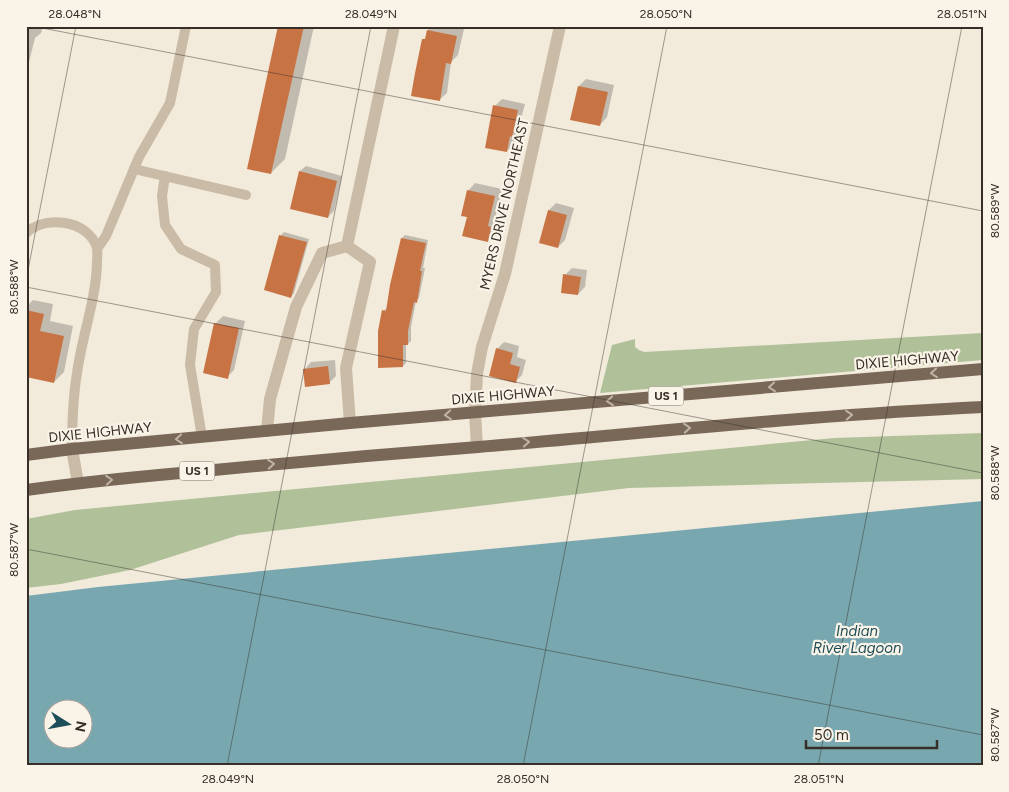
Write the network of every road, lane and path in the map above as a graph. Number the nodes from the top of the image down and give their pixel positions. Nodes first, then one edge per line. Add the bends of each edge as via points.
1 (186, 26) edge
2 (394, 26) edge
3 (560, 26) edge
4 (134, 168) junction
5 (164, 176) junction
6 (246, 195) dead end
7 (26, 233) edge
8 (347, 246) junction
9 (97, 249) junction
10 (983, 369) edge
11 (983, 407) edge
12 (475, 413) junction
13 (350, 423) junction
14 (267, 431) junction
15 (202, 437) junction
16 (477, 447) junction
17 (72, 449) junction
18 (26, 455) edge
19 (78, 482) junction
20 (26, 490) edge

1 - 4 lane via 170,102
2 - 8 street
3 - 12 street, MYERS DRIVE NORTHEAST via 505,274 482,347
4 - 5 lane
4 - 9 lane via 106,236
5 - 6 lane
5 - 15 lane via 165,225 181,249 215,265 216,292 194,329 190,365
7 - 9 lane via 44,223 75,225 90,236
8 - 13 street via 370,262 346,368
8 - 14 street via 322,254 296,308 270,399
9 - 17 lane via 96,280 77,372
10 -> 12 main road, DIXIE HIGHWAY / US 1
16 -> 11 main road, US 1 via 695,427
12 -> 13 main road, DIXIE HIGHWAY / US 1
12 - 16 street, MYERS DRIVE NORTHEAST
13 - 14 main road, DIXIE HIGHWAY / US 1
14 - 15 main road, DIXIE HIGHWAY / US 1
15 -> 17 main road, DIXIE HIGHWAY / US 1
19 -> 16 main road, US 1
17 - 18 main road, DIXIE HIGHWAY / US 1
17 - 19 street
19 - 20 main road, US 1

